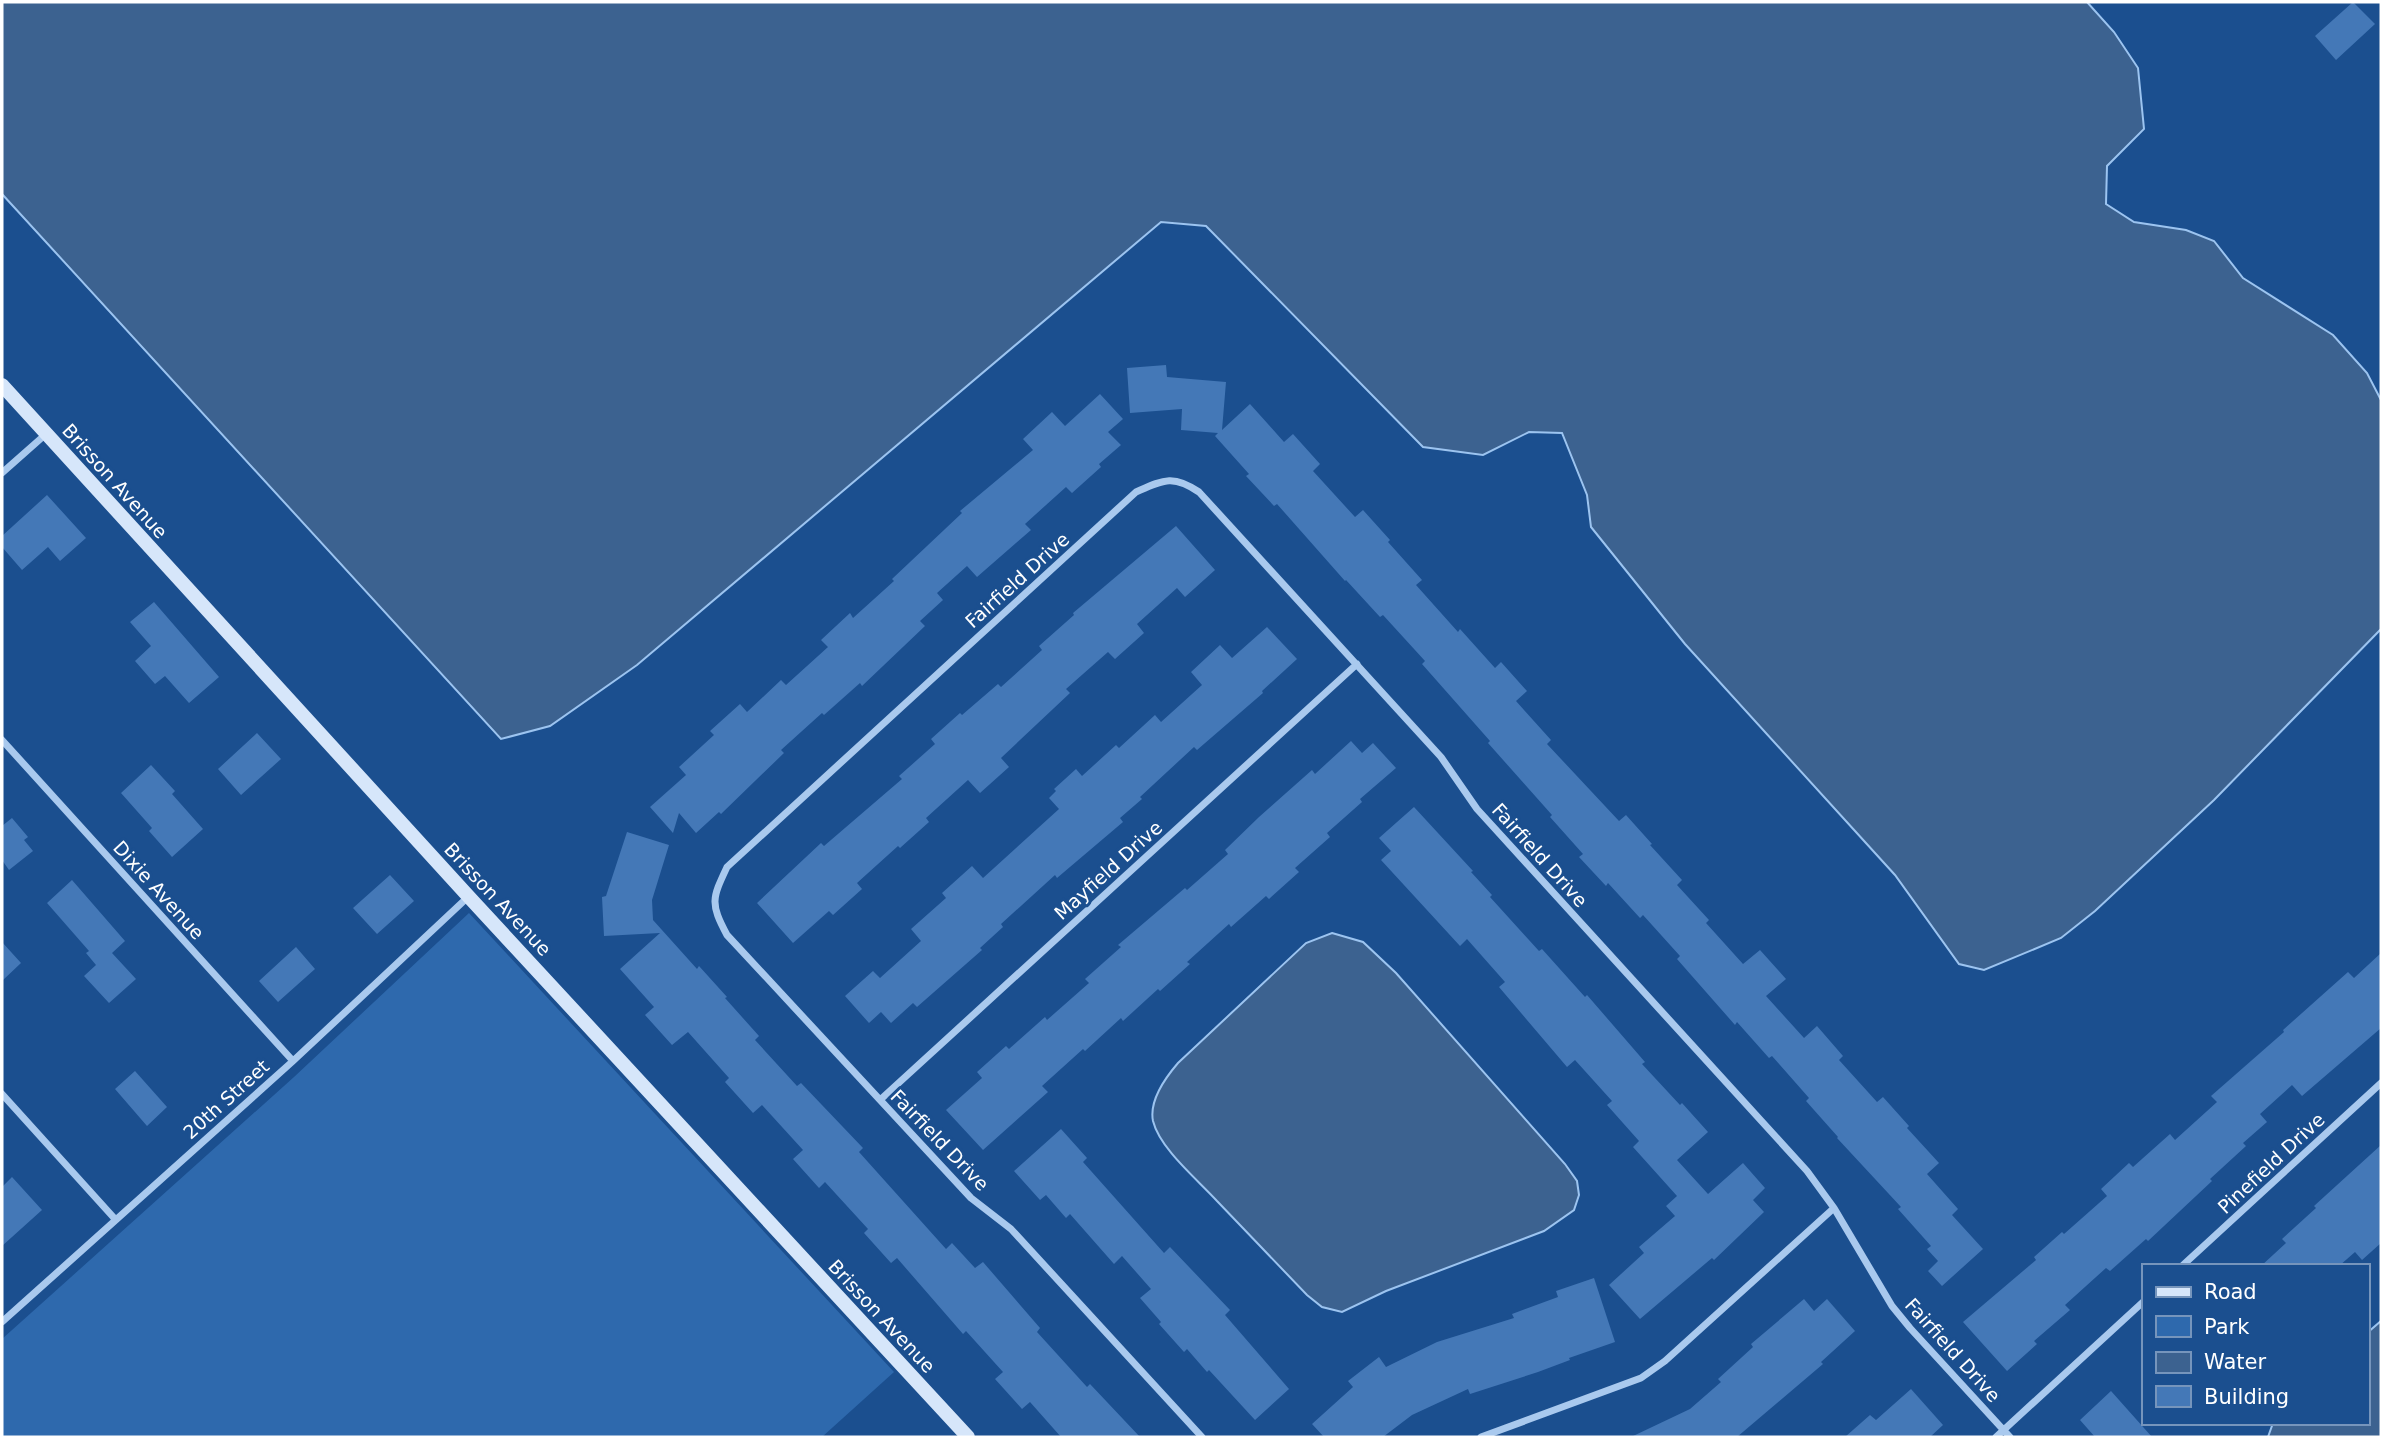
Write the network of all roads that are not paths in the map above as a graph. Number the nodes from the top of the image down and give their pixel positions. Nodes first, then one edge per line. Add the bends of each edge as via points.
1 (2, 385) edge
2 (46, 434) junction
3 (2, 473) edge
4 (1357, 664) junction
5 (2, 740) edge
6 (469, 897) junction
7 (293, 1060) junction
8 (2381, 1083) edge
9 (2, 1094) edge
10 (880, 1100) junction
11 (1834, 1208) junction
12 (116, 1219) junction
13 (2184, 1264) edge
14 (2142, 1303) edge
15 (2, 1322) edge
16 (2003, 1430) junction
17 (968, 1437) edge
18 (1202, 1437) edge
19 (1481, 1437) edge
20 (1996, 1437) edge
21 (2010, 1437) edge

1 - 2 street, Brisson Avenue
2 - 3 street
2 - 6 street, Brisson Avenue
4 - 10 street, Mayfield Drive
4 - 10 street, Fairfield Drive via 1199,492 1183,481 1163,480 1136,492 727,867 715,892 715,912 727,935
4 - 11 street, Fairfield Drive via 1441,757 1477,809 1807,1171
5 - 7 street, Dixie Avenue
6 - 7 street, 20th Street
6 - 17 street, Brisson Avenue
7 - 12 street, 20th Street
8 - 13 street, Pinefield Drive
9 - 12 street
10 - 18 street, Fairfield Drive via 971,1198 1011,1229
11 - 16 street, Fairfield Drive via 1892,1306
11 - 19 street via 1641,1378
12 - 15 street, 20th Street
14 - 16 street
16 - 20 street
16 - 21 street, Fairfield Drive

